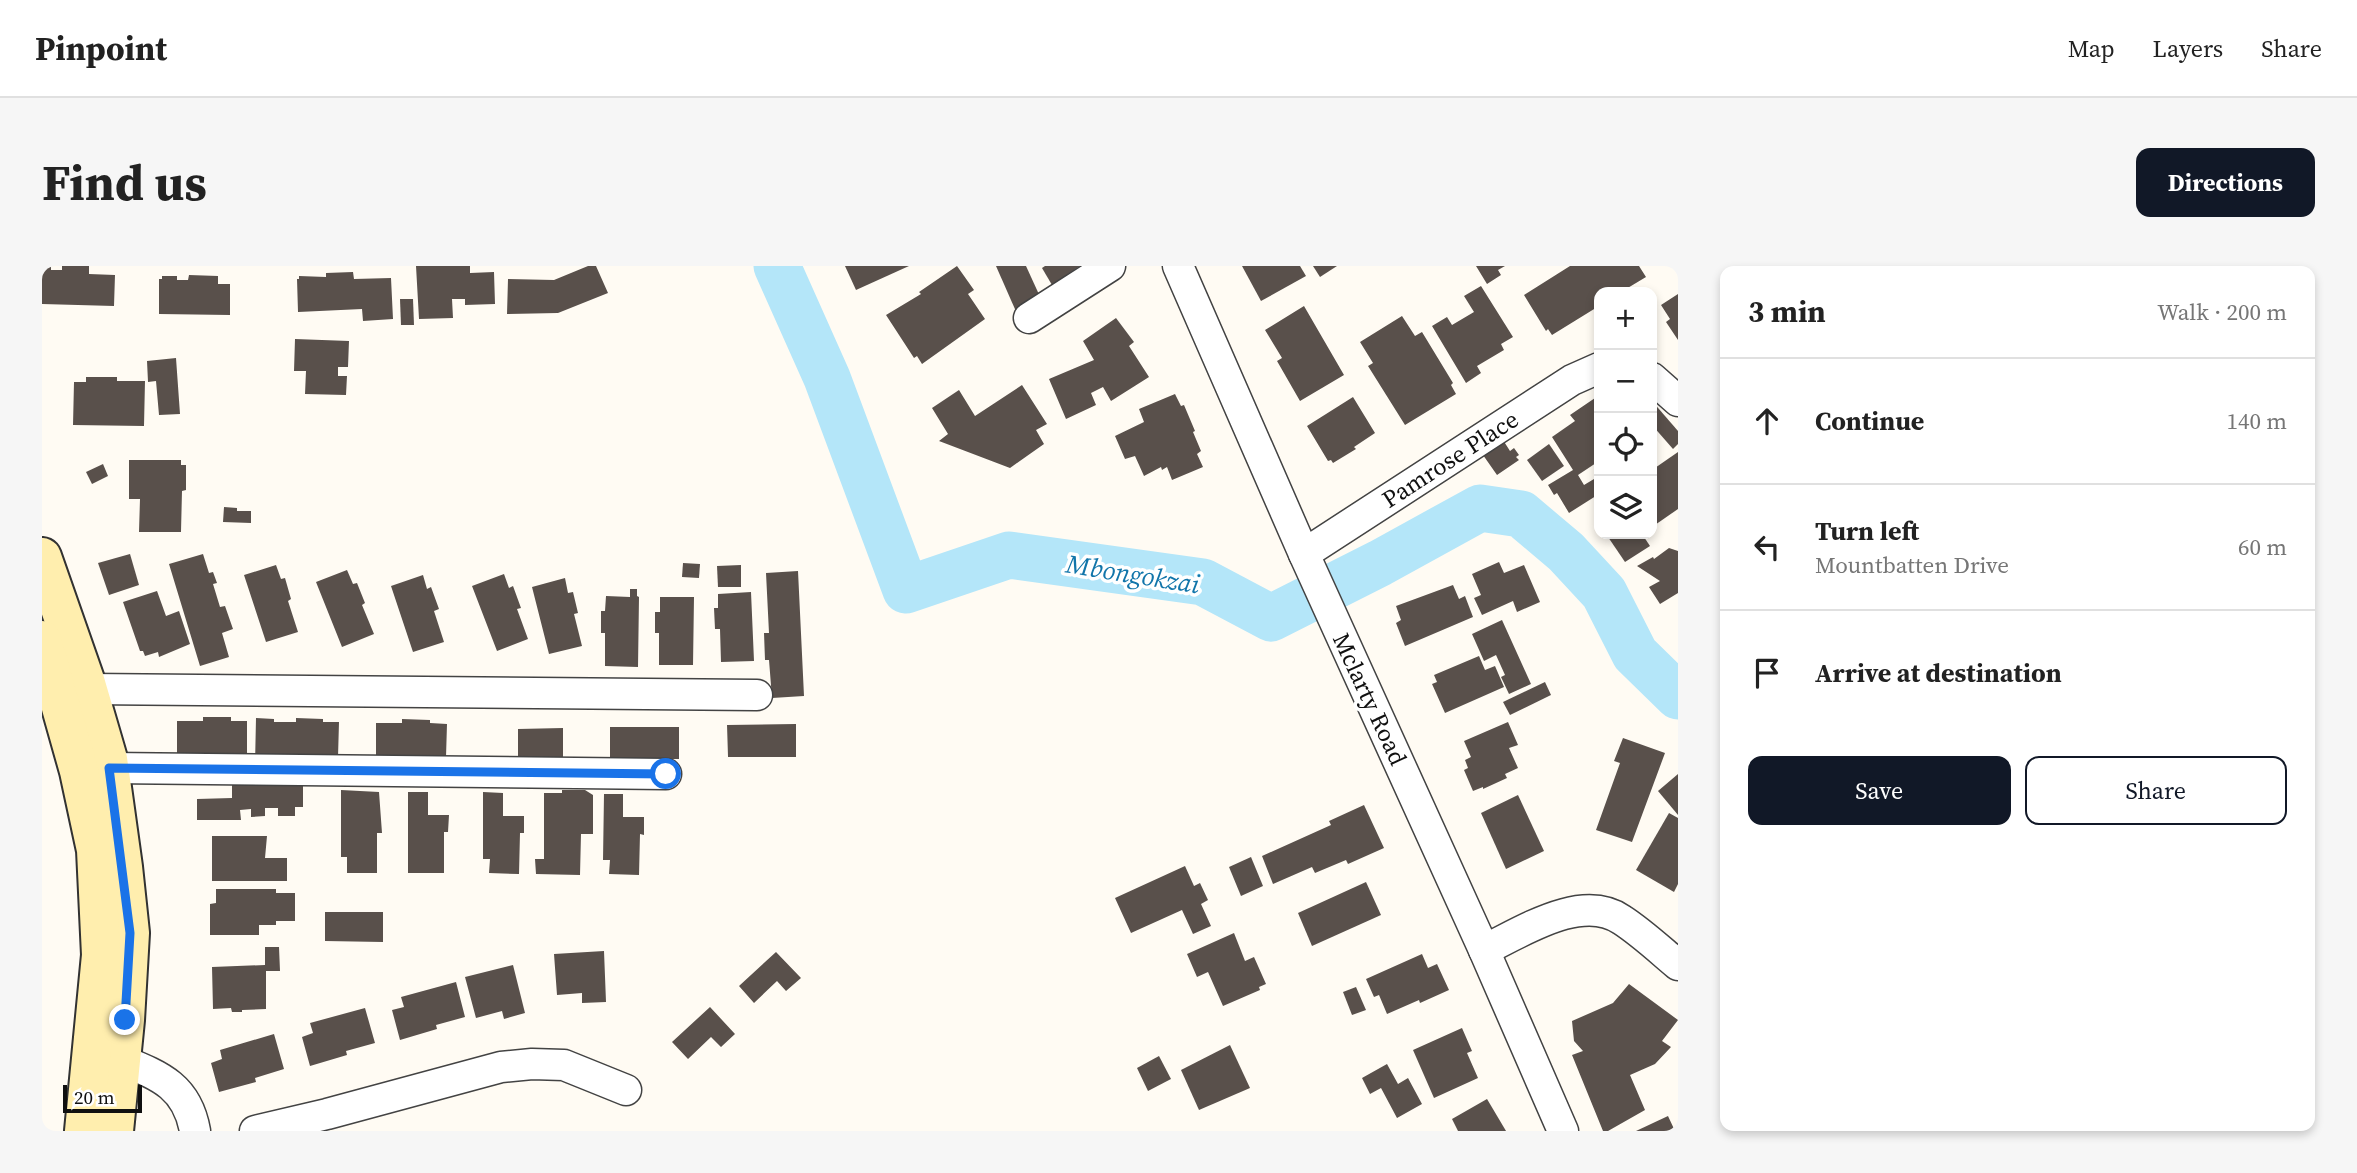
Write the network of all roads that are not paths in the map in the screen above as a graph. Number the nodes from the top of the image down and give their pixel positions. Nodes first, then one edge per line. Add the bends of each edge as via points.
1 (1110, 266) edge
2 (1178, 266) edge
3 (1029, 318) dead end
4 (1594, 370) edge
5 (1657, 383) edge
6 (1678, 401) edge
7 (42, 557) edge
8 (1308, 565) junction
9 (42, 640) edge
10 (88, 689) junction
11 (757, 695) dead end
12 (109, 768) junction
13 (666, 774) dead end
14 (1485, 950) junction
15 (1678, 965) edge
16 (121, 1060) junction
17 (626, 1090) dead end
18 (84, 1131) edge
19 (114, 1131) edge
20 (195, 1131) edge
21 (255, 1131) edge
22 (1563, 1131) edge

1 - 3 street
2 - 8 street, Mclarty Road
4 - 8 street, Pamrose Place via 1572,380
5 - 6 street
7 - 10 main road
8 - 14 street, Mclarty Road
9 - 18 main road via 96,850 101,955
10 - 11 street
10 - 12 main road
12 - 13 street
12 - 16 main road via 130,933
14 - 15 street via 1562,914 1590,909 1620,918
14 - 22 street, Mclarty Road
16 - 19 main road
16 - 20 street via 158,1076 180,1092
17 - 21 street via 564,1065 501,1067

